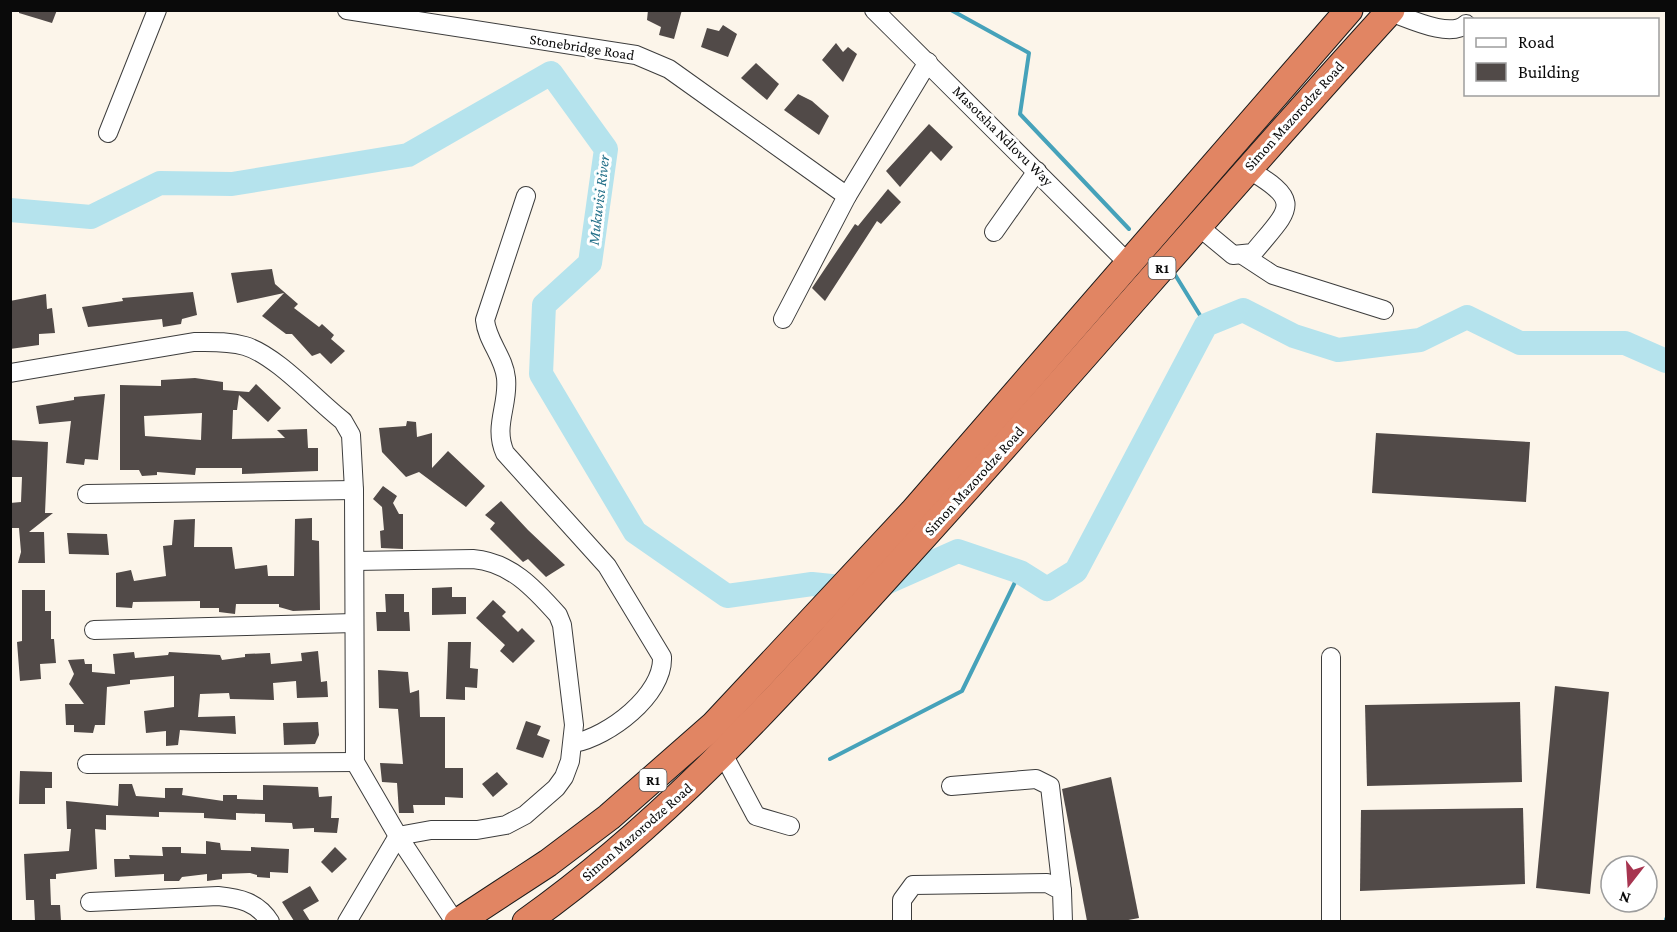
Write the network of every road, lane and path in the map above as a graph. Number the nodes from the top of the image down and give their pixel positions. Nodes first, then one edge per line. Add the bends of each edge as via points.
1 (157, 10) edge
2 (347, 10) edge
3 (874, 10) edge
4 (1348, 10) edge
5 (1391, 11) edge
6 (1464, 26) edge
7 (928, 62) junction
8 (108, 133) dead end
9 (1246, 168) junction
10 (1037, 171) junction
11 (526, 196) dead end
12 (847, 196) junction
13 (1198, 226) junction
14 (994, 232) dead end
15 (1244, 256) junction
16 (1129, 264) junction
17 (1384, 310) dead end
18 (783, 319) dead end
19 (10, 373) edge
20 (354, 490) junction
21 (87, 494) dead end
22 (923, 519) junction
23 (355, 561) junction
24 (354, 623) junction
25 (94, 630) dead end
26 (1331, 657) dead end
27 (574, 743) junction
28 (723, 754) junction
29 (356, 762) junction
30 (87, 764) dead end
31 (951, 786) dead end
32 (790, 826) dead end
33 (398, 836) junction
34 (1062, 891) junction
35 (90, 902) dead end
36 (270, 921) edge
37 (347, 921) edge
38 (456, 921) edge
39 (526, 921) edge
40 (902, 921) edge
41 (1063, 921) edge
42 (1331, 921) edge

1 - 8 street
2 - 12 street, Stonebridge Road via 654,61
3 - 7 street, Masotsha Ndlovu Way
4 - 16 highway, Simon Mazorodze Road / R1
5 - 6 street via 1442,30
5 - 9 highway, Simon Mazorodze Road / R1
7 - 10 street, Masotsha Ndlovu Way
7 - 12 street
9 - 13 highway, Simon Mazorodze Road / R1
9 - 15 street via 1276,186 1286,205 1285,214 1252,253
10 - 14 street
10 - 16 street, Masotsha Ndlovu Way
11 - 27 street via 485,320 506,377 499,427 501,443 505,453 607,566 662,657 661,674 647,697 604,733
12 - 18 street
13 - 15 street via 1224,250
13 - 22 highway, Simon Mazorodze Road / R1
15 - 17 street via 1273,275
16 - 22 highway, Simon Mazorodze Road / R1
19 - 20 street via 194,342 244,345 263,353 343,421 351,435
20 - 21 street
20 - 23 street
22 - 28 highway, Simon Mazorodze Road / R1 via 843,626
22 - 38 highway, Simon Mazorodze Road / R1 via 822,607 714,725 627,802 549,863
23 - 24 street
23 - 27 street via 473,559 507,567 549,605 562,625
24 - 25 street
24 - 29 street
26 - 42 street
27 - 33 street via 564,777 525,815 506,825 477,830 431,830
28 - 32 street via 756,816
28 - 39 highway, Simon Mazorodze Road / R1 via 627,843
29 - 30 street
29 - 33 street
31 - 34 street via 1036,779 1050,786
33 - 37 street
33 - 38 street
34 - 40 street via 1047,883 913,885 902,900
34 - 41 street
35 - 36 street via 239,898 255,905

